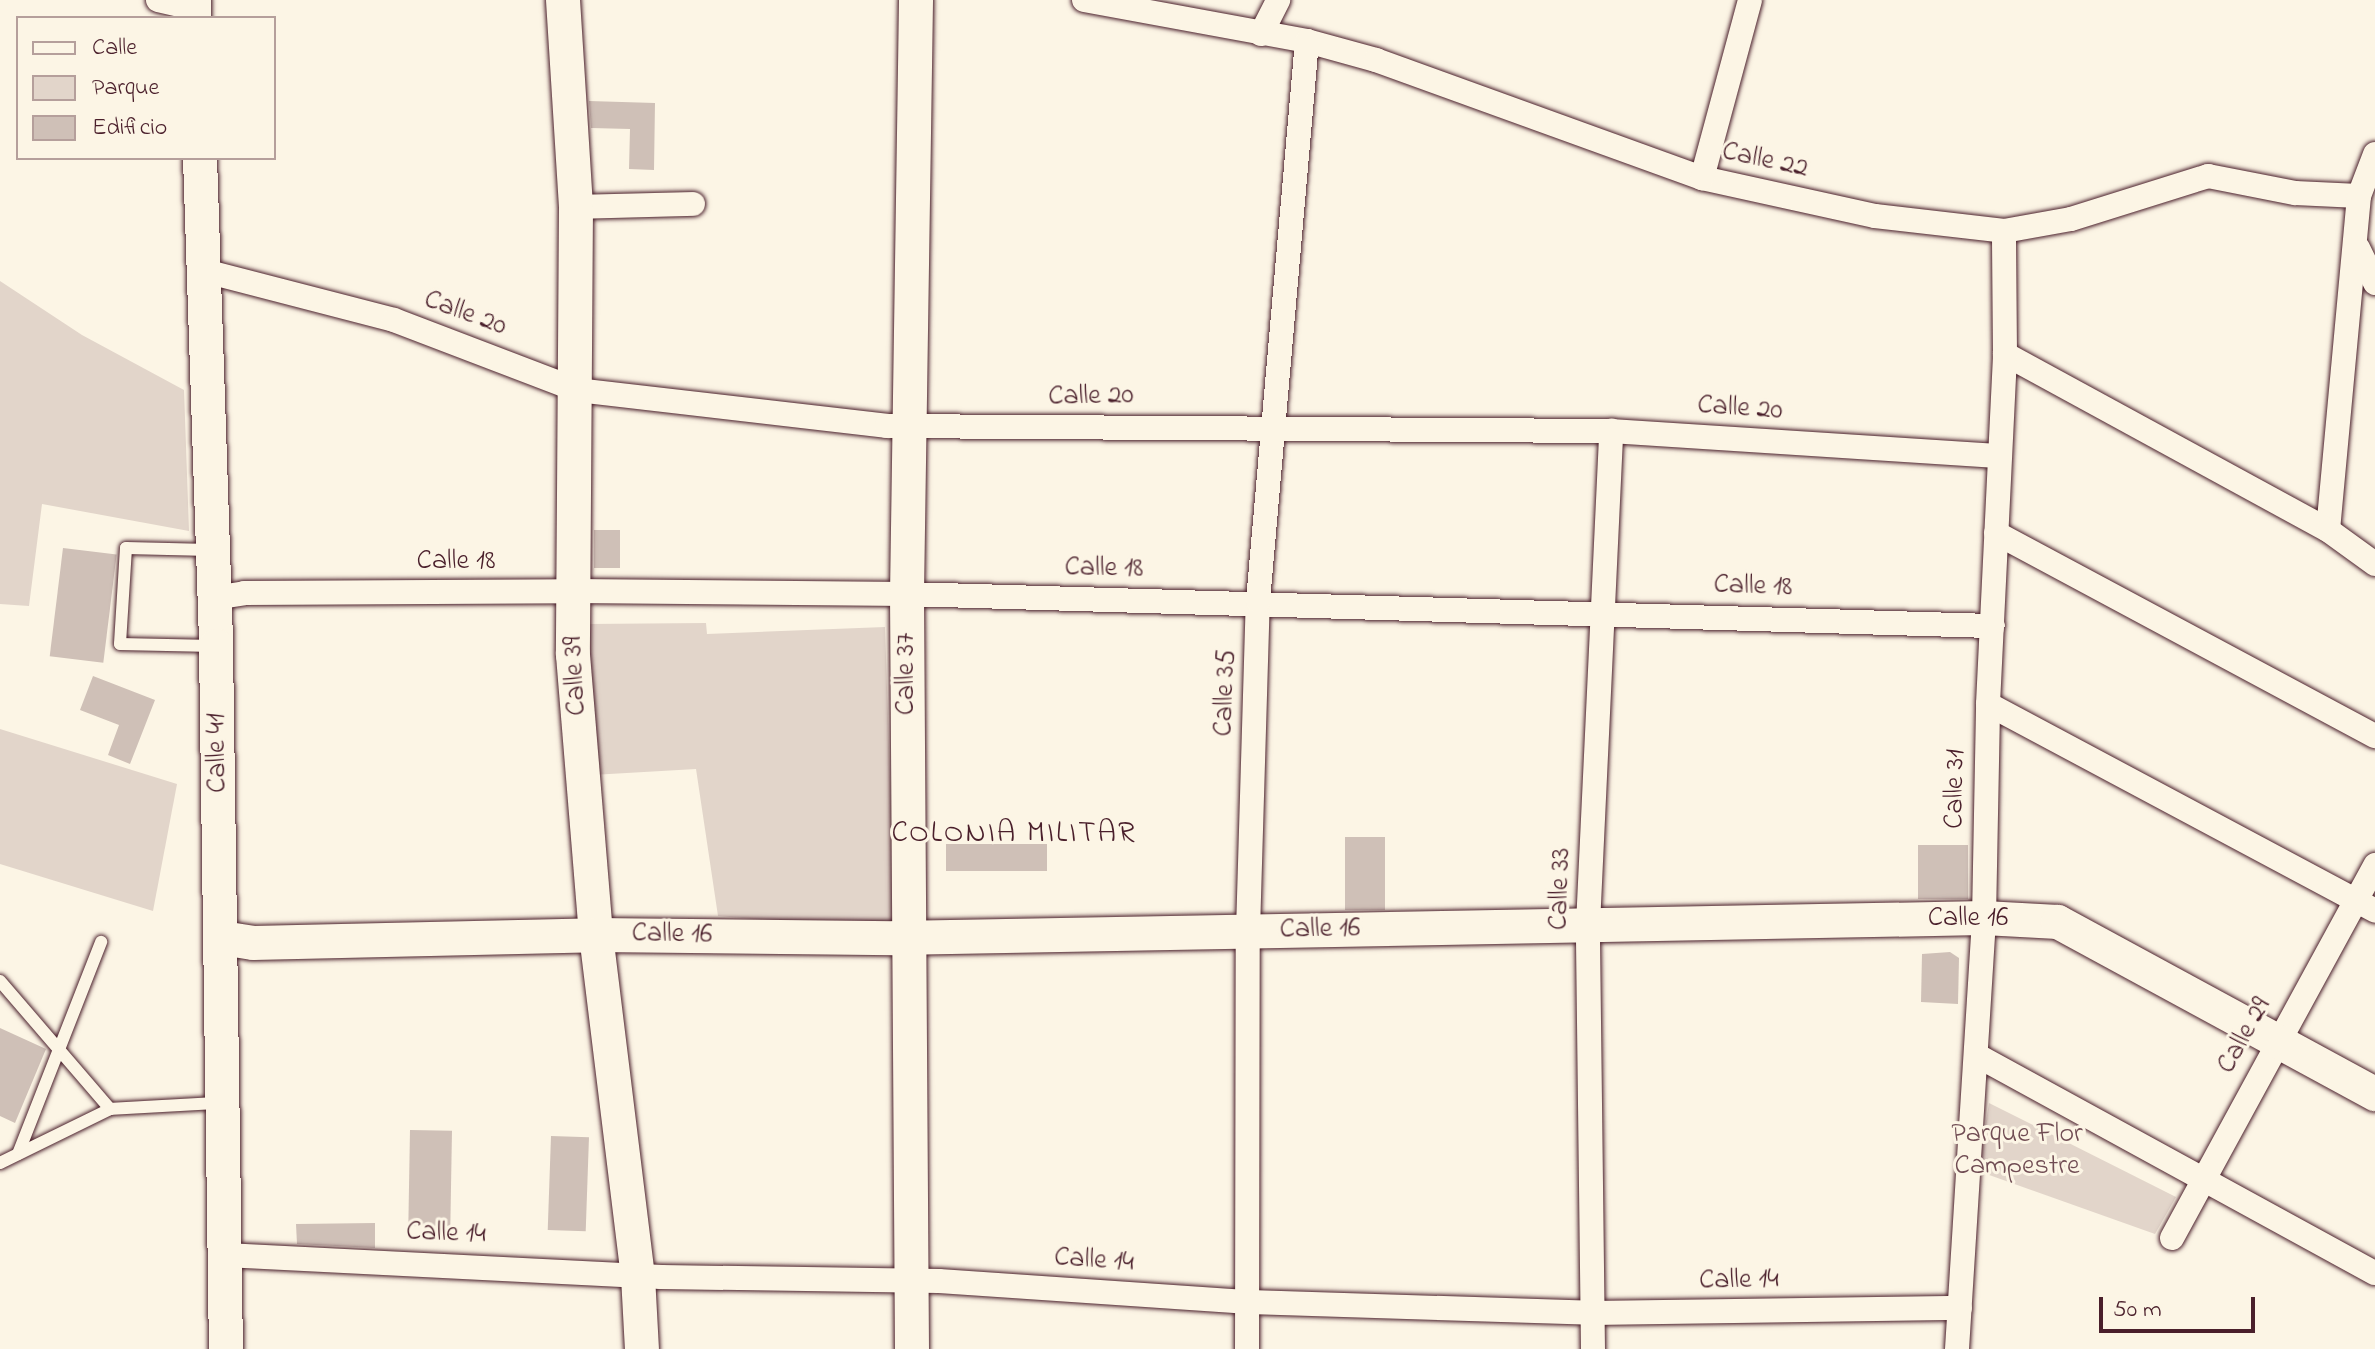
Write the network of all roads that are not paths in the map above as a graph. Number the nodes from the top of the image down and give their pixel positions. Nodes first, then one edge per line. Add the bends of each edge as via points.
1 (158, 0) edge
2 (563, 0) edge
3 (916, 0) edge
4 (1084, 0) edge
5 (1278, 0) edge
6 (1750, 0) edge
7 (194, 9) edge
8 (1261, 34) junction
9 (1307, 41) junction
10 (2375, 154) edge
11 (200, 160) edge
12 (1702, 178) junction
13 (2359, 196) junction
14 (693, 204) dead end
15 (576, 207) junction
16 (2004, 231) junction
17 (2358, 248) junction
18 (205, 271) junction
19 (2375, 283) edge
20 (2005, 354) junction
21 (577, 390) junction
22 (913, 425) junction
23 (1272, 425) junction
24 (1611, 431) junction
25 (1997, 456) junction
26 (2328, 530) junction
27 (1996, 533) junction
28 (213, 550) junction
29 (2375, 564) edge
30 (573, 591) junction
31 (907, 594) junction
32 (214, 598) junction
33 (1258, 601) junction
34 (1602, 612) junction
35 (1993, 626) junction
36 (216, 646) junction
37 (1988, 704) junction
38 (2375, 736) edge
39 (2375, 865) edge
40 (2366, 905) edge
41 (1984, 918) junction
42 (1588, 925) junction
43 (1248, 931) junction
44 (596, 935) junction
45 (908, 936) junction
46 (222, 938) junction
47 (101, 942) dead end
48 (0, 981) edge
49 (2277, 1039) junction
50 (59, 1054) junction
51 (1978, 1056) junction
52 (2375, 1094) edge
53 (222, 1103) junction
54 (110, 1109) junction
55 (18, 1154) junction
56 (0, 1163) edge
57 (2203, 1176) junction
58 (2172, 1238) dead end
59 (225, 1255) junction
60 (2375, 1273) edge
61 (638, 1276) junction
62 (913, 1280) junction
63 (1249, 1302) junction
64 (1960, 1308) junction
65 (1592, 1313) junction
66 (226, 1349) edge
67 (642, 1349) edge
68 (912, 1349) edge
69 (1247, 1349) edge
70 (1593, 1349) edge
71 (1957, 1349) edge

1 - 7 street
2 - 15 main road, Calle 39
3 - 22 main road, Calle 37
4 - 8 street, Calle 22
5 - 8 street
6 - 12 street
8 - 9 street, Calle 22
9 - 12 street, Calle 22 via 1376,60
9 - 23 street, Calle 35
10 - 13 street
11 - 18 main road, Calle 41
12 - 16 street, Calle 22 via 1875,216
13 - 16 street, Calle 22 via 2295,193 2208,176 2071,219
13 - 17 street
14 - 15 street
15 - 21 main road, Calle 39
16 - 20 street, Calle 31
17 - 19 street
17 - 26 street
18 - 21 street, Calle 20 via 394,320
18 - 28 main road, Calle 41
20 - 25 street, Calle 31
20 - 26 street
21 - 22 street, Calle 20
21 - 30 main road, Calle 39
22 - 23 street, Calle 20
22 - 31 main road, Calle 37
23 - 24 street, Calle 20
23 - 33 street, Calle 35
24 - 25 street, Calle 20
24 - 34 street, Calle 33
25 - 27 street, Calle 31
26 - 29 street
27 - 35 street, Calle 31
27 - 38 street
28 - 32 main road, Calle 41
28 - 36 lane via 126,548 120,644
30 - 31 street, Calle 18
30 - 32 street, Calle 18 via 244,593
30 - 44 main road, Calle 39
31 - 33 street, Calle 18
31 - 45 main road, Calle 37
32 - 36 main road, Calle 41
33 - 34 street, Calle 18
33 - 43 street, Calle 35
34 - 35 street, Calle 18
34 - 42 street, Calle 33
35 - 37 street, Calle 31
36 - 46 main road, Calle 41
37 - 40 street
37 - 41 street, Calle 31
39 - 40 street, Calle 29
40 - 49 street, Calle 29
41 - 42 main road, Calle 16
41 - 49 main road, Calle 16 via 2058,922 2075,929
41 - 51 street, Calle 31
42 - 43 main road, Calle 16
42 - 65 street, Calle 33
43 - 45 main road, Calle 16
43 - 63 street, Calle 35
44 - 45 main road, Calle 16
44 - 46 main road, Calle 16 via 253,943
44 - 61 main road, Calle 39
45 - 62 main road, Calle 37
46 - 53 main road, Calle 41
47 - 50 lane
48 - 50 lane
49 - 52 main road, Calle 16
49 - 57 street, Calle 29
50 - 54 lane
50 - 55 lane
51 - 57 street
51 - 64 street, Calle 31
53 - 54 lane
53 - 59 main road, Calle 41
54 - 55 lane
55 - 56 lane
57 - 58 street, Calle 29
57 - 60 street
59 - 61 street, Calle 14
59 - 66 main road, Calle 41
61 - 62 street, Calle 14
61 - 67 main road, Calle 39
62 - 63 street, Calle 14
62 - 68 main road, Calle 37
63 - 65 street, Calle 14
63 - 69 street, Calle 35
64 - 65 street, Calle 14
64 - 71 street, Calle 31
65 - 70 street, Calle 33

